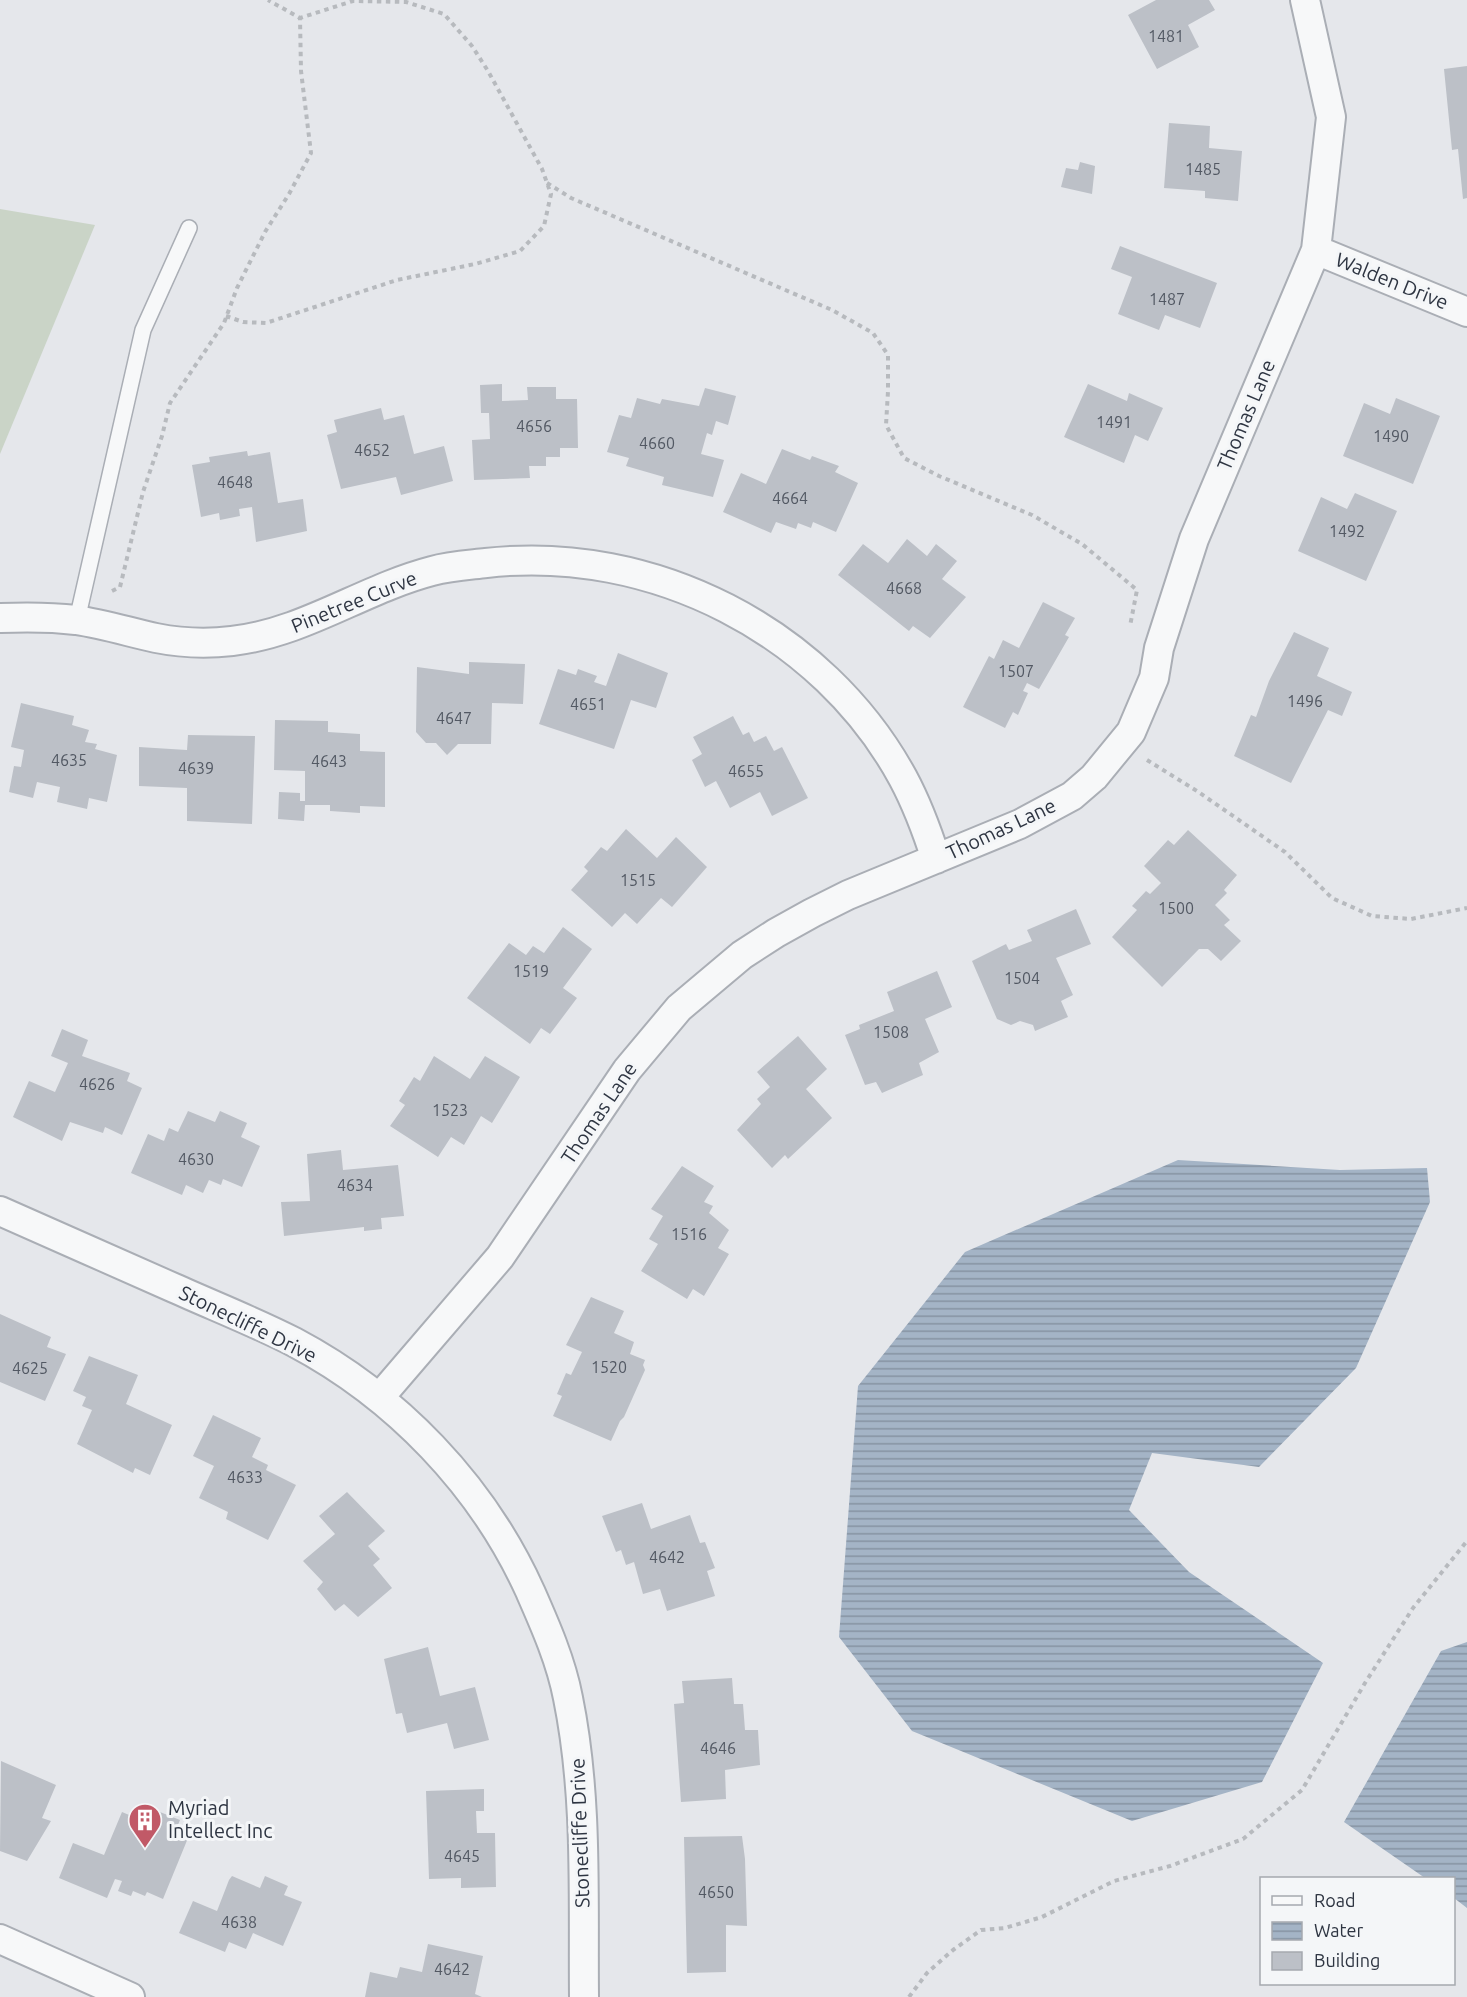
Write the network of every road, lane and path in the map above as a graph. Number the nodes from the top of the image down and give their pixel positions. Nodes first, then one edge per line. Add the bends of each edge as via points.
1 (268, 0) edge
2 (1305, 0) edge
3 (300, 18) junction
4 (547, 183) junction
5 (189, 228) dead end
6 (1316, 250) junction
7 (1467, 312) edge
8 (226, 316) junction
9 (112, 591) dead end
10 (0, 618) edge
11 (77, 620) junction
12 (1130, 629) dead end
13 (1121, 744) junction
14 (936, 859) junction
15 (1467, 908) edge
16 (0, 1211) edge
17 (379, 1398) junction
18 (1467, 1541) edge
19 (0, 1939) edge
20 (130, 1997) edge
21 (584, 1997) edge
22 (909, 1997) edge

1 - 3 path
2 - 6 street, Thomas Lane via 1331,117
3 - 4 path via 353,1 406,2 444,14 488,71
3 - 8 path via 301,71 311,153 265,232
4 - 8 path via 551,194 544,226 520,251 397,280 266,323
4 - 12 path via 571,198 832,310 873,333 888,355 886,425 904,458 1032,514 1082,544 1137,590
5 - 11 lane via 143,330
6 - 7 street, Walden Drive
6 - 13 street, Thomas Lane via 1194,539 1159,648 1154,678 1131,732
8 - 9 path via 170,403 120,587
10 - 11 street, Pinetree Curve
11 - 14 street, Pinetree Curve via 183,642 233,641 299,625 371,592 433,571 463,566 561,561 654,578 694,592 762,628 846,699 903,778
13 - 14 street, Thomas Lane via 1072,796 1020,824
13 - 15 path via 1285,852 1332,898 1372,916 1412,919
14 - 17 street, Thomas Lane via 848,895 776,933 741,955 679,1008 627,1070 500,1257
16 - 17 street, Stonecliffe Drive via 294,1342
17 - 21 street, Stonecliffe Drive via 423,1437 466,1487 514,1556 549,1633 568,1696 581,1780
18 - 22 path via 1413,1608 1302,1790 1243,1839 1170,1866 1113,1881 1042,1917 1005,1928 981,1930 927,1973
19 - 20 street

